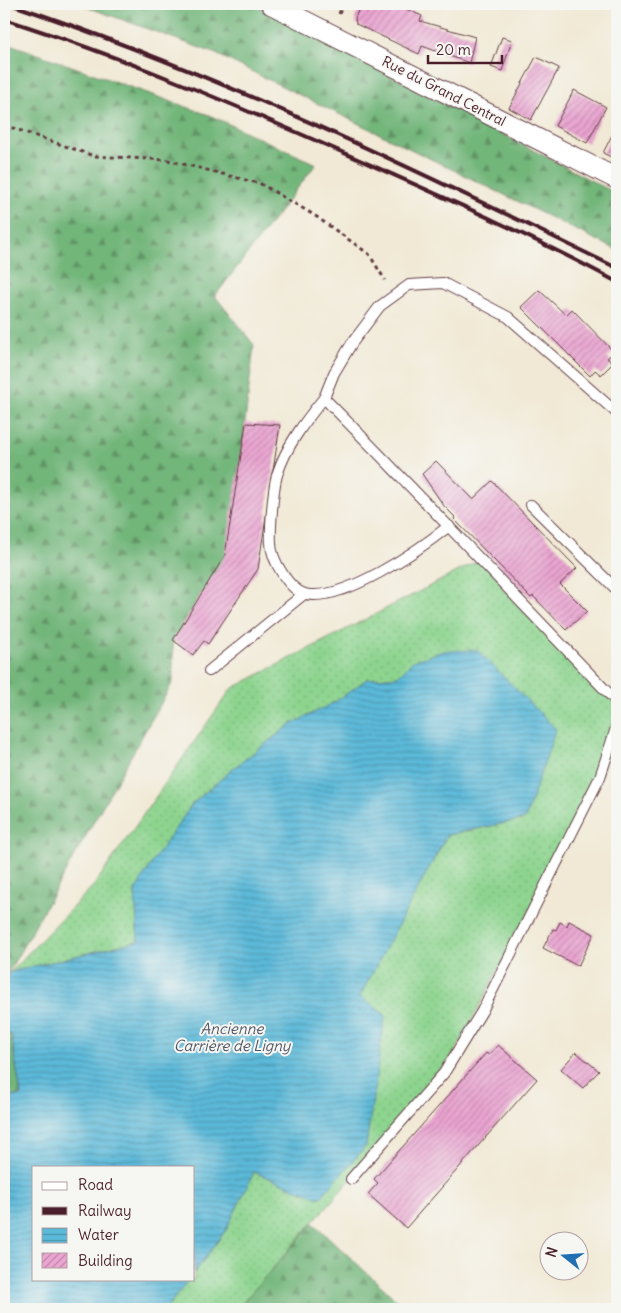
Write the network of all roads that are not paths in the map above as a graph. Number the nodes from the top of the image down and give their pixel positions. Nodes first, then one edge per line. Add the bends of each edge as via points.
1 (271, 4) edge
2 (617, 179) edge
3 (324, 398) junction
4 (617, 413) edge
5 (617, 496) edge
6 (531, 505) dead end
7 (617, 511) edge
8 (449, 526) junction
9 (617, 590) edge
10 (304, 594) junction
11 (208, 671) dead end
12 (617, 702) edge
13 (617, 725) edge
14 (351, 1179) dead end

1 - 2 street, Rue du Grand Central
3 - 4 lane via 352,343 380,306 409,285 444,283 508,317
3 - 8 lane
3 - 10 lane via 294,439 277,475 270,545 285,580
5 - 7 lane
6 - 9 lane
8 - 10 lane via 364,581 330,594
8 - 12 lane
10 - 11 lane
13 - 14 lane via 600,777 482,1011 444,1073

